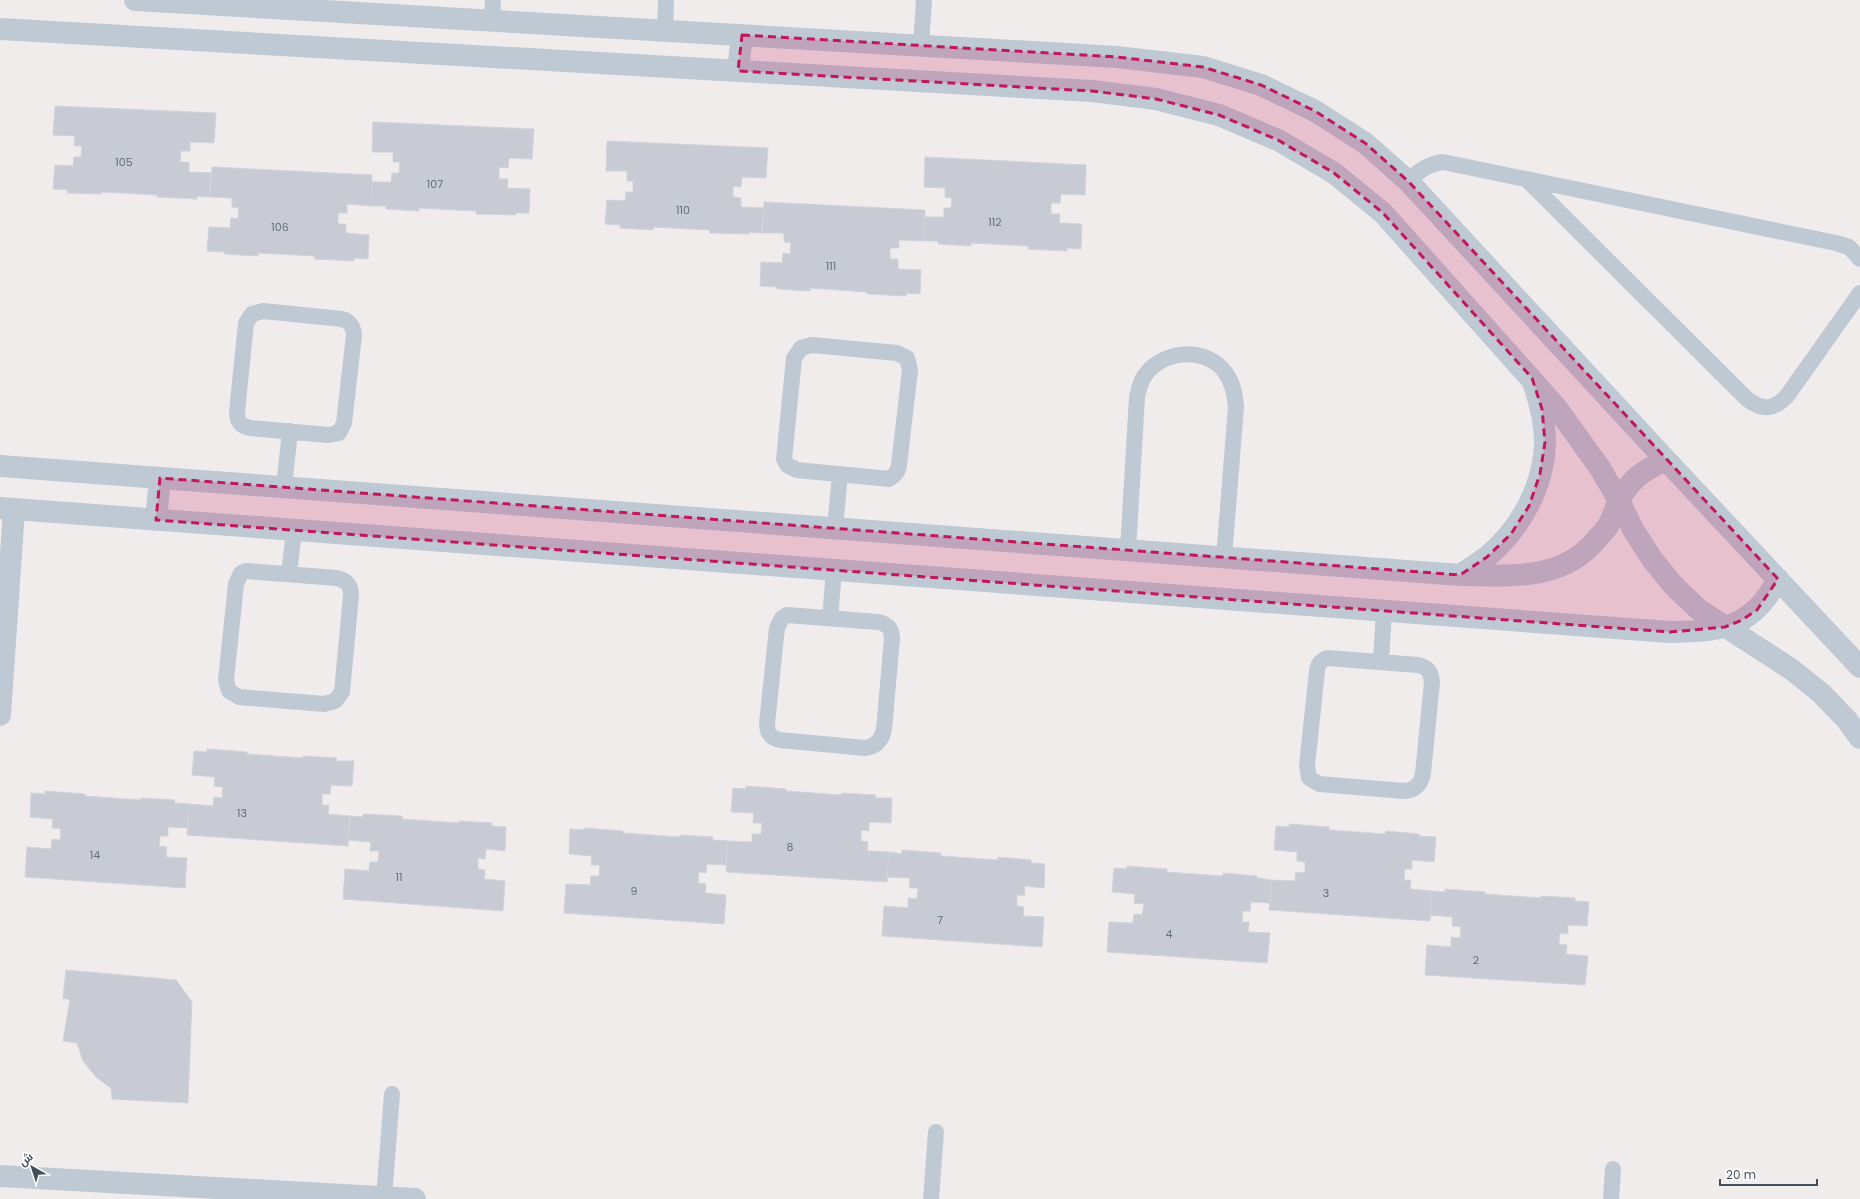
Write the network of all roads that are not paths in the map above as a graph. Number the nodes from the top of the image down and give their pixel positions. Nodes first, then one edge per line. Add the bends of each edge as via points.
1 (135, 0) edge
2 (666, 0) edge
3 (924, 0) edge
4 (242, 3) edge
5 (492, 10) edge
6 (0, 29) edge
7 (665, 30) junction
8 (742, 35) junction
9 (921, 45) junction
10 (738, 71) junction
11 (1527, 180) junction
12 (1408, 181) junction
13 (1860, 259) edge
14 (1860, 293) edge
15 (1532, 378) junction
16 (290, 431) junction
17 (1666, 460) junction
18 (0, 466) edge
19 (840, 474) junction
20 (160, 478) junction
21 (284, 487) junction
22 (1619, 501) junction
23 (7, 509) edge
24 (156, 520) junction
25 (836, 528) junction
26 (294, 530) junction
27 (1128, 550) junction
28 (1224, 557) junction
29 (834, 570) junction
30 (290, 574) junction
31 (1460, 575) junction
32 (1778, 578) junction
33 (1384, 610) junction
34 (830, 618) junction
35 (1725, 627) junction
36 (1381, 662) junction
37 (1860, 667) edge
38 (0, 715) edge
39 (1860, 738) edge
40 (392, 1094) dead end
41 (936, 1132) dead end
42 (1613, 1169) dead end
43 (0, 1176) edge
44 (121, 1191) edge
45 (384, 1197) junction
46 (415, 1199) edge
47 (931, 1199) edge
48 (1611, 1199) edge

1 - 4 street
2 - 7 lane
3 - 9 lane
4 - 5 street
5 - 7 street
6 - 10 street
7 - 8 street
8 - 9 street
8 - 10 street
9 - 12 street via 1117,57 1203,67 1261,85 1315,111 1365,143
10 - 15 street via 1092,91 1156,99 1219,115 1278,140 1327,169 1384,213
11 - 12 lane via 1443,162 1432,163
11 - 13 lane via 1836,243 1849,247
11 - 14 lane via 1756,406 1768,408 1787,396
12 - 17 street
15 - 22 street via 1579,437
15 - 31 street via 1542,409 1545,442 1540,474 1529,506 1511,534 1487,556
16 - 16 lane via 244,427 237,418 246,323 252,314 263,312 347,320 354,335 343,428 334,435
16 - 21 lane
17 - 22 street via 1646,469 1630,483
17 - 32 street
18 - 20 street
19 - 19 lane via 792,469 784,459 796,352 812,345 903,355 907,358 910,370 898,471 889,479
19 - 25 lane
20 - 21 street
20 - 24 street
21 - 25 street
22 - 31 street via 1609,525 1590,547 1566,564 1538,574
22 - 35 street via 1634,531 1673,585 1698,609
23 - 24 street
23 - 38 street
24 - 26 street
25 - 27 street
26 - 29 street
26 - 30 lane
27 - 28 street
27 - 28 lane via 1136,397 1142,379 1155,364 1172,356 1191,354 1210,359 1225,371 1234,388 1236,407
28 - 31 street
29 - 33 street
29 - 34 lane
30 - 30 lane via 344,580 351,589 342,692 330,704 239,697 233,695 226,686 237,578 246,571
32 - 35 street via 1757,610
32 - 37 street
33 - 35 street via 1670,632
33 - 36 lane
34 - 34 lane via 884,624 892,633 883,735 871,748 774,739 767,729 778,623 788,615
35 - 39 street via 1791,669 1821,693
36 - 36 lane via 1424,666 1431,676 1420,784 1416,788 1404,791 1314,782 1307,772 1307,766 1318,665 1327,658
40 - 45 lane
41 - 47 lane
42 - 48 lane
43 - 44 street
44 - 45 street
45 - 46 street

